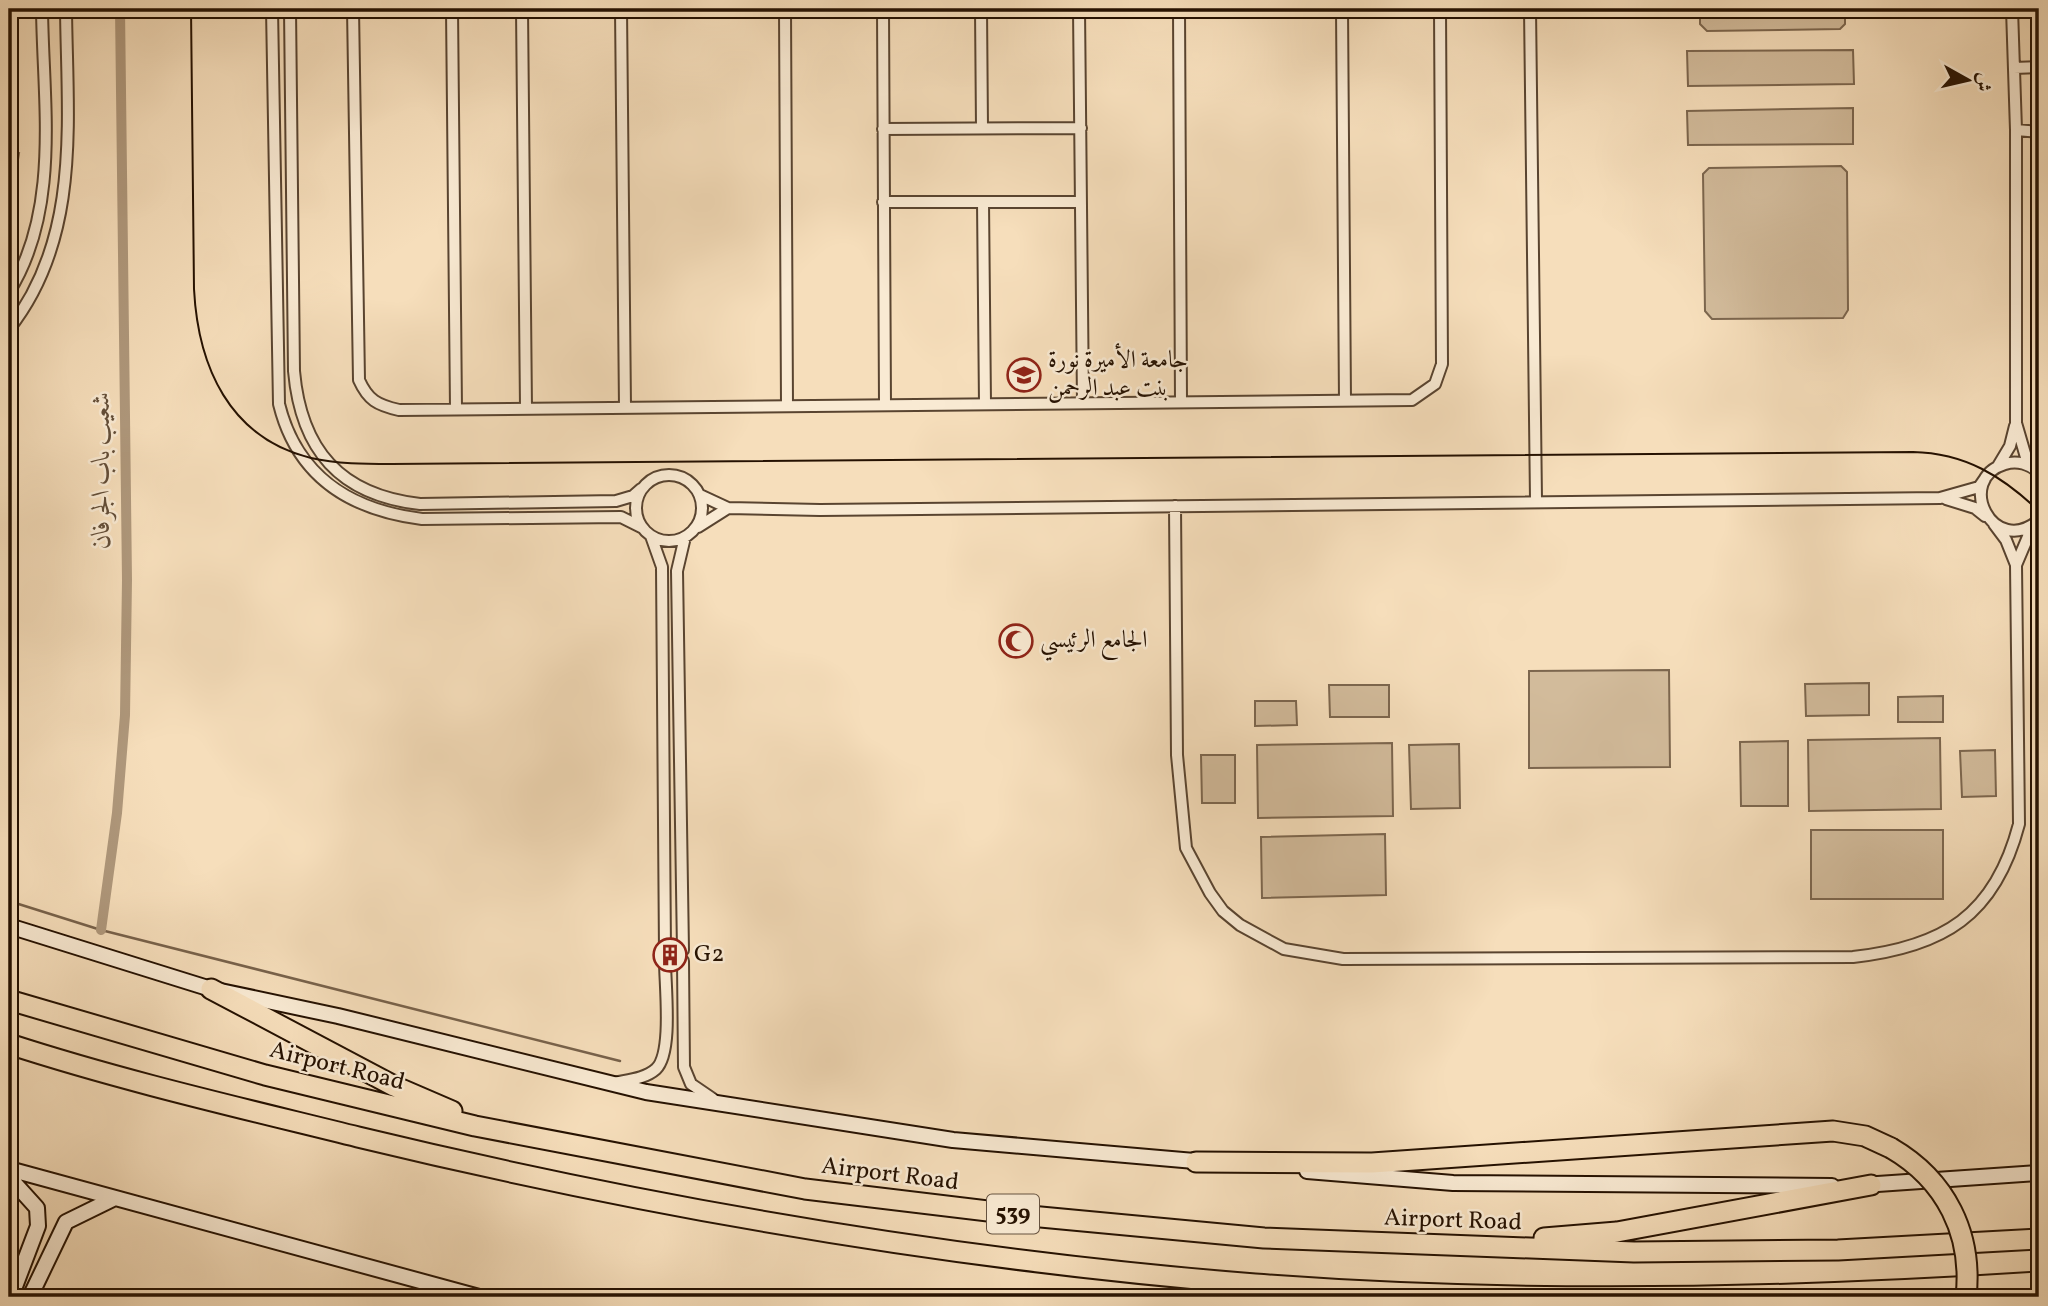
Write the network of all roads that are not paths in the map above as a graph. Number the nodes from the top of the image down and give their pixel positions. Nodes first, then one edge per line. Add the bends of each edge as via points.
1 (43, 9) edge
2 (66, 9) edge
3 (272, 9) edge
4 (290, 9) edge
5 (353, 9) edge
6 (452, 9) edge
7 (522, 9) edge
8 (621, 9) edge
9 (785, 9) edge
10 (883, 9) edge
11 (981, 9) edge
12 (1079, 9) edge
13 (1179, 9) edge
14 (1342, 9) edge
15 (1440, 9) edge
16 (1530, 9) edge
17 (2012, 9) edge
18 (2014, 68) junction
19 (2039, 68) edge
20 (982, 128) junction
21 (1080, 128) junction
22 (883, 129) junction
23 (2016, 130) junction
24 (2039, 130) edge
25 (883, 202) junction
26 (983, 202) junction
27 (1081, 202) junction
28 (9, 292) edge
29 (9, 329) edge
30 (1345, 400) junction
31 (1181, 402) junction
32 (1083, 403) junction
33 (985, 404) junction
34 (885, 405) junction
35 (787, 406) junction
36 (625, 407) junction
37 (526, 408) junction
38 (456, 409) junction
39 (2016, 423) junction
40 (2028, 464) junction
41 (1998, 466) junction
42 (2039, 472) edge
43 (1986, 477) junction
44 (641, 489) junction
45 (700, 495) junction
46 (1940, 498) junction
47 (1536, 500) junction
48 (1175, 506) junction
49 (729, 508) junction
50 (1991, 521) junction
51 (2036, 523) edge
52 (647, 532) junction
53 (690, 534) junction
54 (2016, 565) junction
55 (9, 926) edge
56 (665, 977) junction
57 (683, 978) junction
58 (211, 989) junction
59 (9, 1000) edge
60 (9, 1044) edge
61 (614, 1084) junction
62 (729, 1105) junction
63 (533, 1137) junction
64 (1196, 1161) junction
65 (9, 1169) edge
66 (2039, 1173) edge
67 (9, 1177) edge
68 (1871, 1185) junction
69 (115, 1198) junction
70 (2039, 1239) edge
71 (1447, 1245) junction
72 (2039, 1282) edge
73 (11, 1297) edge
74 (30, 1297) edge
75 (479, 1297) edge
76 (1966, 1297) edge

1 - 28 street via 43,187 36,231
2 - 29 street via 68,157 64,201 38,284
3 - 52 street via 279,404 285,429 302,458 335,490 393,516 621,517
4 - 44 street via 294,371 296,397 316,448 355,486 397,502 616,501
5 - 38 street via 359,380 367,397 379,406
6 - 38 street
7 - 37 street
8 - 36 street
9 - 35 street
10 - 22 street
11 - 20 street
12 - 21 street
13 - 31 street
14 - 30 street
15 - 30 street via 1443,364 1435,384 1412,400
16 - 47 street
17 - 18 street
18 - 19 street
18 - 23 street
20 - 21 street
20 - 22 street
21 - 27 street
22 - 25 street
23 - 24 street
23 - 39 street
25 - 26 street
25 - 34 street
26 - 27 street
26 - 33 street
27 - 32 street
30 - 31 street
31 - 32 street
32 - 33 street
33 - 34 street
34 - 35 street
35 - 36 street
36 - 37 street
37 - 38 street
39 - 40 street
39 - 41 street
40 - 41 street
40 - 42 street
41 - 43 street
43 - 46 street via 1979,487
43 - 50 street via 1980,497
44 - 45 street via 656,478 676,475
44 - 52 street via 636,510
45 - 49 street
45 - 53 street via 702,513
46 - 47 street
46 - 50 street via 1975,508
47 - 48 street
48 - 49 street
48 - 54 street via 1177,755 1186,848 1210,893 1240,925 1283,949 1343,959 1853,957 1885,954 1941,936 1983,900 2012,852 2019,824
49 - 53 street
50 - 51 street via 2013,531
50 - 54 street via 2006,540
51 - 54 street
52 - 53 street via 668,541
52 - 56 street via 662,567
53 - 57 street via 677,571
55 - 58 main road
56 - 57 street
56 - 61 street via 665,1054 656,1069
57 - 62 street via 684,1067 701,1094
58 - 61 main road
58 - 63 highway via 394,1086
59 - 63 highway, Airport Road / 539 via 265,1075
60 - 72 highway, 539 via 222,1103 480,1166 810,1229 1049,1262 1254,1284 1459,1295 1850,1293
61 - 62 main road
62 - 64 main road via 953,1140
63 - 71 highway, Airport Road / 539 via 805,1189 1030,1216 1264,1238
64 - 68 main road via 1452,1183
64 - 76 highway, bridge via 1372,1163 1833,1131 1864,1136 1920,1168 1942,1191 1958,1221 1969,1275
65 - 69 main road
66 - 68 main road
67 - 73 main road via 37,1208 38,1226
68 - 71 highway via 1617,1232
69 - 74 main road via 66,1222
69 - 75 main road
70 - 71 highway, Airport Road / 539 via 1838,1250 1634,1252

